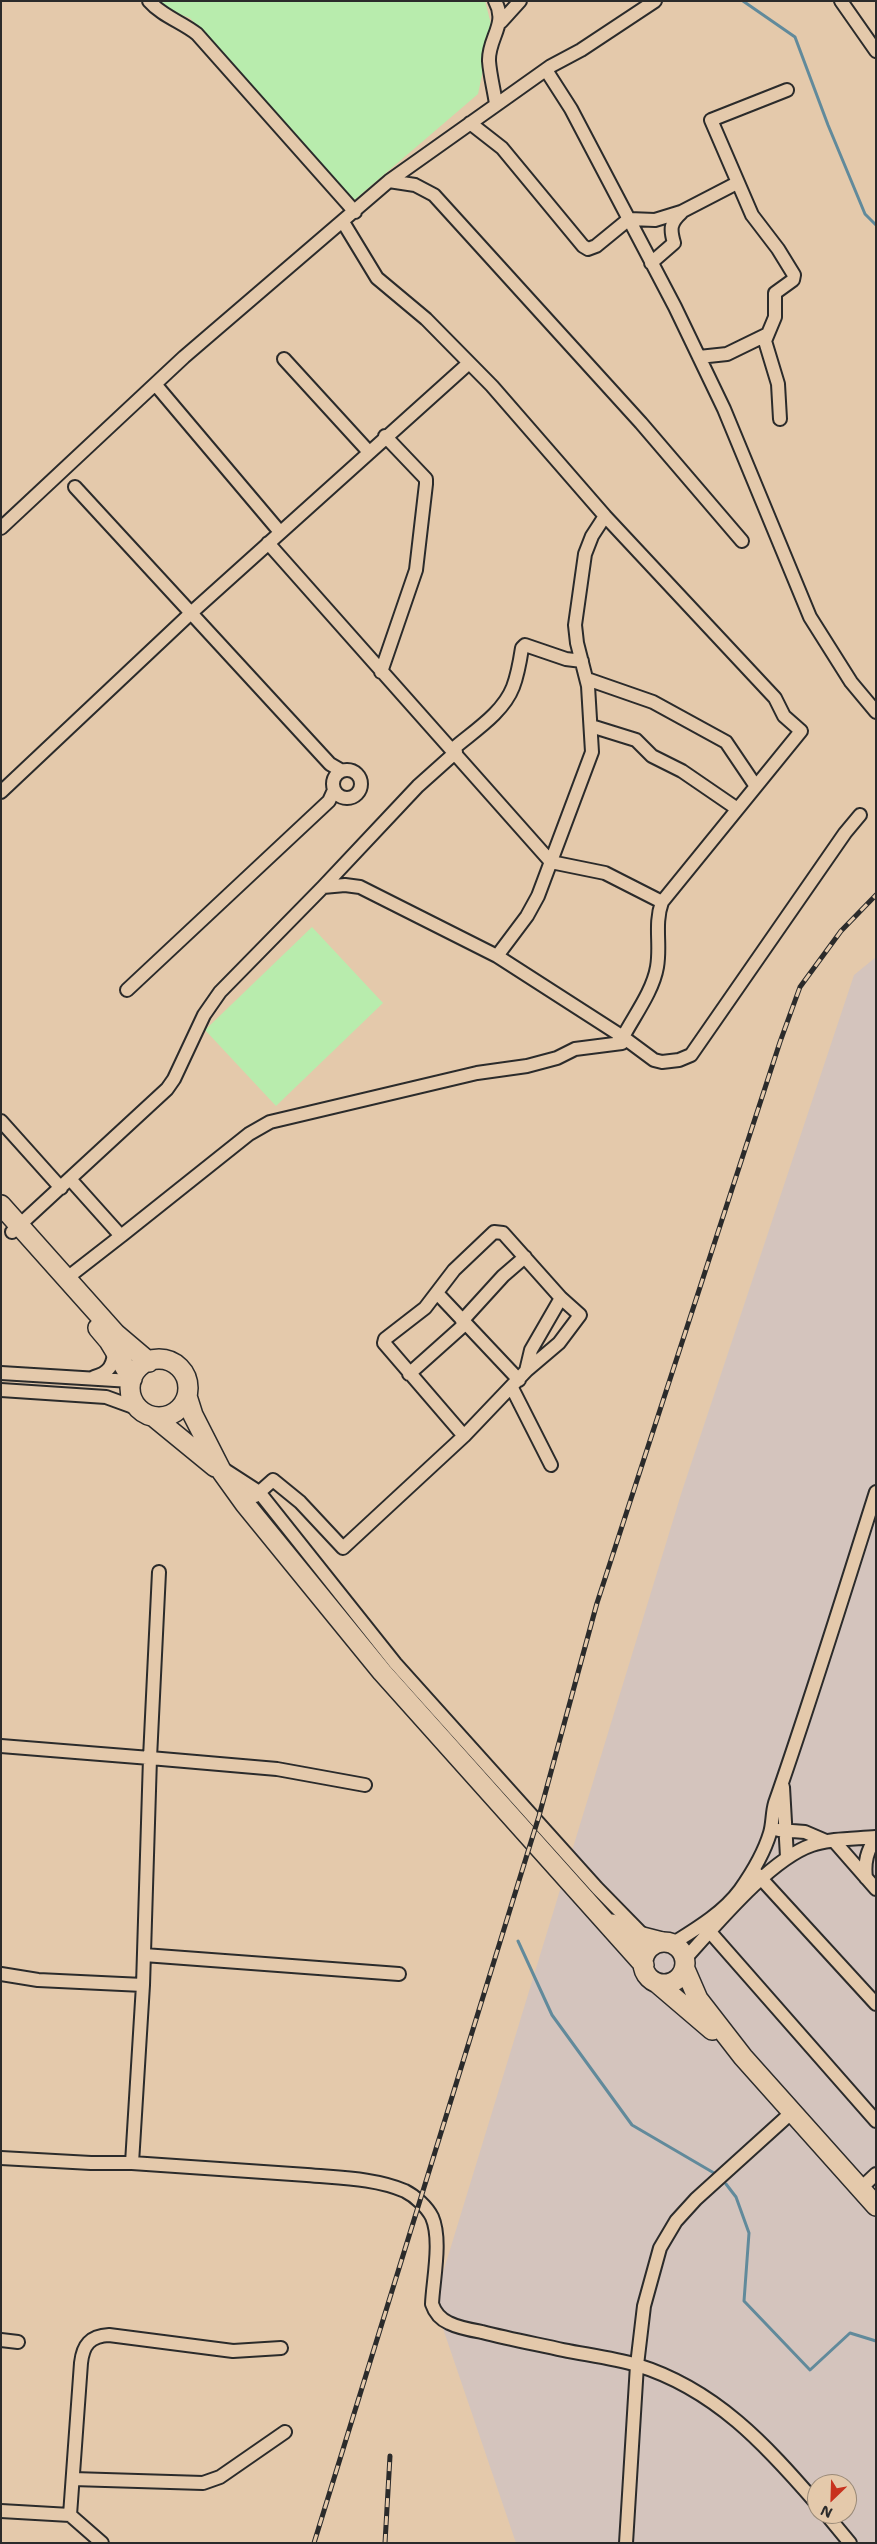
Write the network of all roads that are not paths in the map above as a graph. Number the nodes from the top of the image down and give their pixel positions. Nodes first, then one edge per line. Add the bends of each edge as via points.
1 (149, 1) edge
2 (495, 1) edge
3 (520, 1) edge
4 (655, 1) edge
5 (841, 1) edge
6 (500, 22) junction
7 (876, 51) edge
8 (546, 70) junction
9 (787, 90) dead end
10 (496, 104) junction
11 (470, 123) junction
12 (390, 181) junction
13 (737, 183) junction
14 (355, 212) junction
15 (682, 212) junction
16 (629, 219) junction
17 (343, 222) junction
18 (652, 263) junction
19 (766, 335) junction
20 (699, 357) junction
21 (284, 359) dead end
22 (469, 363) junction
23 (155, 384) junction
24 (780, 419) dead end
25 (385, 436) junction
26 (369, 452) junction
27 (75, 487) dead end
28 (605, 516) junction
29 (1, 528) edge
30 (280, 532) junction
31 (742, 541) dead end
32 (268, 543) junction
33 (191, 613) junction
34 (582, 661) junction
35 (381, 672) junction
36 (586, 679) junction
37 (876, 712) edge
38 (591, 726) junction
39 (455, 751) junction
40 (330, 764) junction
41 (342, 771) junction
42 (755, 785) junction
43 (332, 790) junction
44 (1, 792) edge
45 (736, 808) junction
46 (860, 816) dead end
47 (551, 862) junction
48 (323, 887) junction
49 (662, 902) junction
50 (497, 956) junction
51 (126, 990) dead end
52 (622, 1041) junction
53 (1, 1120) edge
54 (66, 1184) junction
55 (1, 1204) edge
56 (11, 1225) edge
57 (121, 1236) junction
58 (524, 1257) junction
59 (67, 1278) junction
60 (437, 1293) junction
61 (561, 1298) junction
62 (464, 1323) junction
63 (114, 1349) junction
64 (149, 1362) junction
65 (1, 1373) edge
66 (408, 1374) junction
67 (94, 1377) junction
68 (131, 1380) junction
69 (519, 1380) junction
70 (1, 1390) edge
71 (187, 1396) junction
72 (147, 1413) junction
73 (464, 1436) junction
74 (551, 1465) dead end
75 (221, 1469) junction
76 (235, 1489) junction
77 (258, 1492) junction
78 (876, 1492) edge
79 (158, 1572) dead end
80 (1, 1746) edge
81 (150, 1758) junction
82 (366, 1785) dead end
83 (783, 1785) junction
84 (793, 1831) junction
85 (770, 1834) junction
86 (876, 1837) edge
87 (830, 1841) junction
88 (787, 1857) junction
89 (753, 1870) junction
90 (866, 1878) junction
91 (762, 1879) junction
92 (876, 1889) edge
93 (591, 1908) junction
94 (707, 1927) junction
95 (660, 1942) junction
96 (144, 1955) junction
97 (685, 1964) junction
98 (644, 1966) junction
99 (1, 1974) edge
100 (399, 1974) dead end
101 (657, 1983) junction
102 (143, 1985) junction
103 (876, 2004) edge
104 (743, 2057) junction
105 (791, 2113) junction
106 (876, 2121) edge
107 (1, 2158) edge
108 (132, 2163) junction
109 (876, 2174) edge
110 (860, 2189) junction
111 (876, 2206) edge
112 (1, 2340) edge
113 (18, 2342) dead end
114 (281, 2348) dead end
115 (637, 2365) junction
116 (285, 2432) dead end
117 (73, 2479) junction
118 (807, 2492) edge
119 (1, 2511) edge
120 (70, 2515) junction
121 (834, 2524) edge
122 (102, 2543) edge
123 (626, 2543) edge
124 (850, 2543) edge

1 - 14 street via 197,34
2 - 6 street via 501,15
3 - 6 street
4 - 8 street
5 - 7 street
6 - 10 street via 489,59
8 - 10 street
8 - 16 street
9 - 13 street via 711,120
10 - 11 street
11 - 12 street
11 - 16 street via 502,148 583,246 588,249 596,246
12 - 14 street
12 - 31 street via 415,185 434,195 641,423
13 - 15 street
13 - 19 street via 758,226 794,275 793,280 776,293 775,317
14 - 17 street
15 - 16 street via 655,220
15 - 18 street via 672,221 670,231 674,243
16 - 18 street
17 - 22 street via 377,278 426,319
17 - 23 street
18 - 20 street
19 - 20 street via 727,354
19 - 24 street via 765,347 778,384
20 - 37 street via 724,409 810,617 850,682
21 - 26 street
22 - 25 street
22 - 28 street via 508,403
23 - 29 street
23 - 30 street
25 - 26 street
25 - 35 street via 422,475 426,484 416,570
26 - 30 street
27 - 33 street
28 - 34 street via 592,536 581,572 575,625
28 - 42 street via 775,698 784,716 800,731
30 - 32 street
32 - 33 street
32 - 35 street
33 - 40 street
33 - 44 street
34 - 36 street
34 - 39 street via 525,645 508,697
35 - 39 street
36 - 38 street
36 - 42 street via 653,702 726,742
38 - 45 street via 636,740 652,756 682,771
38 - 47 street via 592,752
39 - 47 street
39 - 48 street
40 - 41 street
40 - 43 street
41 - 43 street
41 - 43 street via 354,772 361,781 357,793 345,798
42 - 45 street
43 - 51 street
45 - 49 street
46 - 52 street via 690,1055 662,1062 645,1056
47 - 49 street via 604,873
47 - 50 street via 527,916
48 - 50 street via 360,887
48 - 54 street via 220,992 204,1015 167,1089
49 - 52 street via 657,922 655,976
50 - 52 street
52 - 57 street via 575,1050 527,1066 477,1073 270,1122 249,1134
53 - 54 street
54 - 56 street
54 - 57 street
55 - 56 highway
56 - 59 highway
56 - 63 highway
57 - 59 street
58 - 60 street via 503,1233 494,1232 454,1270
58 - 61 street
58 - 62 street via 503,1276
59 - 64 highway via 116,1334
60 - 62 street
60 - 66 street via 424,1308 385,1339 384,1343
61 - 69 street
61 - 69 street via 578,1312 579,1319 559,1343
62 - 66 street
62 - 69 street
63 - 67 street via 110,1369
63 - 68 highway
64 - 68 highway via 138,1368
64 - 71 highway via 158,1359 175,1364 186,1377
65 - 67 street
66 - 73 street
67 - 68 street
68 - 72 highway via 133,1400
69 - 73 street
69 - 74 street
70 - 72 street via 106,1397
71 - 72 highway via 182,1406 165,1417
71 - 75 highway via 193,1415
72 - 75 highway
73 - 77 street via 343,1548 300,1502 273,1480
75 - 76 highway
75 - 77 street
76 - 77 street via 254,1496
76 - 93 highway via 382,1672
77 - 95 street via 395,1664 597,1888
78 - 83 street
79 - 81 street
80 - 81 street
81 - 82 street via 277,1770
81 - 96 street
83 - 84 street via 785,1811
83 - 85 street via 775,1805
84 - 85 street
84 - 87 street
84 - 88 street
85 - 89 street
86 - 87 street
86 - 90 street via 868,1850
87 - 88 street via 801,1849
87 - 90 street
88 - 91 street
89 - 91 street
89 - 94 street
90 - 92 street
91 - 94 street
91 - 103 street
93 - 95 highway via 623,1932
93 - 98 highway
94 - 95 street
94 - 97 street
94 - 106 street
95 - 97 highway via 678,1947
95 - 98 highway via 646,1952
96 - 100 street
96 - 102 street
97 - 101 highway via 676,1981
97 - 104 highway via 698,1999
98 - 101 highway via 648,1976
99 - 102 street via 38,1980
101 - 104 highway
102 - 108 street
104 - 105 highway
105 - 110 highway
105 - 115 street via 676,2221 660,2248 650,2276
107 - 108 street via 92,2164
108 - 115 street via 342,2178 380,2183 406,2192 424,2207 434,2226 432,2304 434,2312 441,2318 458,2327
109 - 110 street
110 - 111 highway
112 - 113 street
114 - 117 street via 233,2351 109,2335 92,2338 82,2352
115 - 118 street via 680,2382 713,2401 775,2454
115 - 123 street
116 - 117 street via 220,2476 203,2483
117 - 120 street
119 - 120 street
120 - 122 street
121 - 124 street

